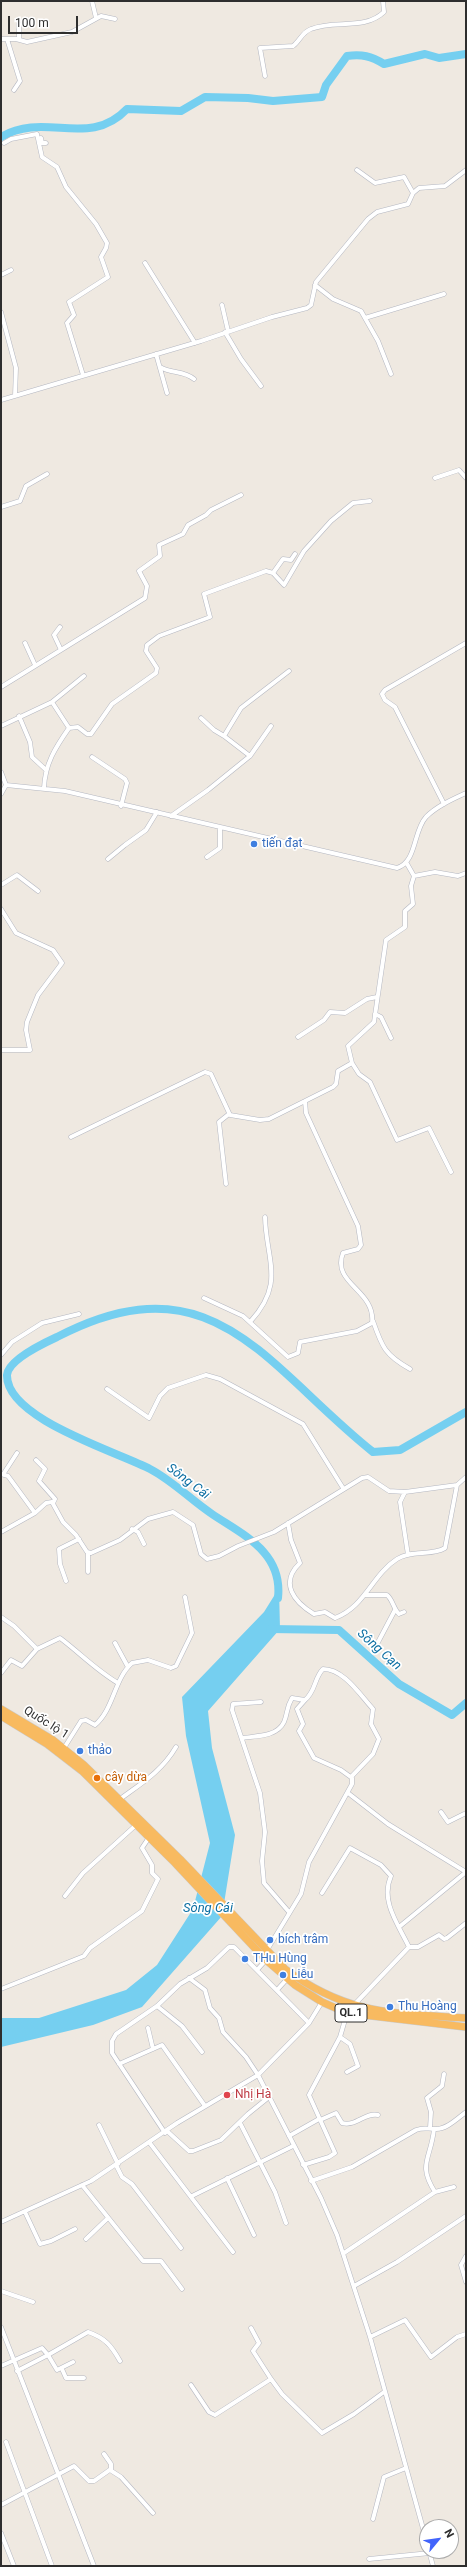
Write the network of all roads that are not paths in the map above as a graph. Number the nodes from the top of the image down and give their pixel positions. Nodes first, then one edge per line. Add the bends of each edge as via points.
1 (92, 1) edge
2 (383, 1) edge
3 (96, 18) junction
4 (116, 19) dead end
5 (20, 24) dead end
6 (1, 39) edge
7 (7, 39) junction
8 (19, 40) junction
9 (265, 76) dead end
10 (14, 90) dead end
11 (37, 134) junction
12 (46, 142) dead end
13 (4, 143) dead end
14 (357, 170) dead end
15 (466, 170) edge
16 (413, 193) junction
17 (146, 263) dead end
18 (11, 270) dead end
19 (1, 275) edge
20 (314, 285) junction
21 (444, 294) dead end
22 (222, 305) dead end
23 (1, 312) edge
24 (365, 318) junction
25 (227, 332) junction
26 (195, 343) junction
27 (156, 354) junction
28 (160, 367) junction
29 (391, 374) dead end
30 (82, 375) junction
31 (194, 379) dead end
32 (261, 386) dead end
33 (167, 393) dead end
34 (15, 396) junction
35 (1, 400) edge
36 (47, 474) dead end
37 (435, 478) dead end
38 (466, 478) edge
39 (241, 495) dead end
40 (370, 501) dead end
41 (1, 507) edge
42 (295, 554) dead end
43 (273, 572) junction
44 (209, 619) junction
45 (213, 622) dead end
46 (60, 627) dead end
47 (25, 643) dead end
48 (466, 643) edge
49 (61, 650) junction
50 (35, 665) junction
51 (289, 670) dead end
52 (84, 676) dead end
53 (1, 687) edge
54 (52, 702) junction
55 (18, 716) junction
56 (201, 718) dead end
57 (1, 726) edge
58 (271, 726) dead end
59 (68, 728) junction
60 (224, 736) junction
61 (250, 756) junction
62 (92, 757) dead end
63 (45, 769) junction
64 (1, 772) edge
65 (6, 785) junction
66 (44, 788) junction
67 (466, 793) edge
68 (1, 794) edge
69 (444, 804) junction
70 (121, 806) junction
71 (157, 812) junction
72 (171, 816) junction
73 (220, 828) junction
74 (207, 857) dead end
75 (108, 859) dead end
76 (406, 862) junction
77 (466, 873) edge
78 (414, 876) junction
79 (1, 885) edge
80 (38, 891) dead end
81 (1, 909) edge
82 (377, 996) junction
83 (375, 1014) junction
84 (298, 1037) dead end
85 (391, 1038) dead end
86 (1, 1050) edge
87 (352, 1063) junction
88 (305, 1101) junction
89 (229, 1114) junction
90 (71, 1137) dead end
91 (451, 1172) dead end
92 (226, 1184) dead end
93 (265, 1217) dead end
94 (204, 1298) dead end
95 (79, 1314) dead end
96 (373, 1321) junction
97 (250, 1322) junction
98 (1, 1355) edge
99 (410, 1368) dead end
100 (107, 1389) dead end
101 (17, 1453) dead end
102 (36, 1460) dead end
103 (3, 1473) edge
104 (466, 1477) edge
105 (457, 1485) junction
106 (344, 1488) junction
107 (405, 1492) junction
108 (53, 1503) junction
109 (35, 1513) junction
110 (288, 1523) junction
111 (132, 1529) junction
112 (1, 1532) edge
113 (79, 1539) junction
114 (144, 1544) dead end
115 (88, 1553) junction
116 (408, 1555) junction
117 (88, 1572) dead end
118 (66, 1581) dead end
119 (365, 1595) junction
120 (185, 1597) dead end
121 (395, 1610) junction
122 (404, 1612) dead end
123 (1, 1617) edge
124 (115, 1643) dead end
125 (376, 1646) dead end
126 (37, 1649) junction
127 (128, 1667) junction
128 (1, 1673) edge
129 (118, 1683) junction
130 (305, 1700) junction
131 (261, 1702) dead end
132 (1, 1709) edge
133 (1, 1716) edge
134 (242, 1738) junction
135 (176, 1747) dead end
136 (64, 1748) junction
137 (351, 1777) junction
138 (348, 1793) junction
139 (120, 1799) junction
140 (441, 1812) dead end
141 (465, 1813) edge
142 (136, 1825) junction
143 (148, 1839) junction
144 (178, 1861) junction
145 (466, 1872) edge
146 (322, 1893) dead end
147 (65, 1896) dead end
148 (289, 1912) junction
149 (466, 1923) edge
150 (399, 1927) junction
151 (258, 1945) junction
152 (409, 1947) junction
153 (267, 1950) junction
154 (266, 1960) junction
155 (257, 1970) junction
156 (189, 1978) junction
157 (287, 1979) junction
158 (1, 1989) edge
159 (277, 1990) junction
160 (322, 2002) junction
161 (157, 2006) junction
162 (353, 2006) junction
163 (347, 2012) junction
164 (466, 2018) edge
165 (309, 2023) junction
166 (466, 2027) edge
167 (148, 2028) dead end
168 (340, 2037) junction
169 (153, 2049) junction
170 (202, 2052) dead end
171 (119, 2064) junction
172 (347, 2072) dead end
173 (444, 2074) dead end
174 (258, 2075) junction
175 (269, 2097) junction
176 (205, 2106) junction
177 (466, 2112) edge
178 (378, 2115) dead end
179 (320, 2120) junction
180 (240, 2123) junction
181 (99, 2125) dead end
182 (432, 2128) junction
183 (166, 2132) junction
184 (289, 2136) junction
185 (149, 2142) junction
186 (293, 2146) junction
187 (259, 2162) junction
188 (117, 2164) junction
189 (303, 2165) junction
190 (227, 2178) junction
191 (311, 2181) junction
192 (82, 2185) junction
193 (454, 2187) dead end
194 (435, 2192) junction
195 (192, 2196) junction
196 (25, 2212) junction
197 (466, 2216) edge
198 (108, 2218) junction
199 (1, 2222) edge
200 (286, 2223) dead end
201 (75, 2229) dead end
202 (254, 2235) dead end
203 (86, 2239) dead end
204 (181, 2248) dead end
205 (233, 2252) dead end
206 (344, 2253) junction
207 (466, 2256) edge
208 (466, 2282) edge
209 (354, 2286) junction
210 (182, 2289) dead end
211 (1, 2291) edge
212 (33, 2302) dead end
213 (1, 2328) edge
214 (250, 2328) dead end
215 (466, 2334) edge
216 (370, 2337) junction
217 (48, 2355) junction
218 (120, 2361) dead end
219 (14, 2362) junction
220 (73, 2362) dead end
221 (1, 2366) edge
222 (62, 2368) junction
223 (17, 2371) junction
224 (84, 2378) dead end
225 (271, 2379) junction
226 (191, 2385) dead end
227 (384, 2392) junction
228 (6, 2442) dead end
229 (104, 2454) dead end
230 (406, 2468) junction
231 (110, 2470) junction
232 (59, 2474) junction
233 (25, 2492) junction
234 (1, 2505) edge
235 (153, 2513) dead end
236 (373, 2519) dead end
237 (420, 2519) edge
238 (1, 2532) edge
239 (419, 2553) edge
240 (369, 2559) dead end
241 (14, 2566) edge
242 (52, 2566) edge
243 (94, 2566) edge

1 - 3 street
2 - 9 street via 384,12 368,22 313,28 304,33 293,46 260,48
3 - 4 street via 104,16
3 - 8 street via 72,32 27,42
5 - 8 street
6 - 7 street
7 - 8 street
7 - 10 street via 20,81
11 - 12 street via 40,135 42,143
11 - 13 street via 11,139
11 - 30 street via 42,157 57,167 66,187 94,221 107,243 101,257 108,277 69,302 74,315 67,323
14 - 16 street via 375,183 404,177
15 - 16 street via 445,186 422,187
16 - 20 street via 408,204 377,212 368,219
17 - 26 street
18 - 19 street
20 - 24 street via 333,299 360,310
20 - 25 street via 311,305 307,308
21 - 24 street
22 - 25 street
23 - 34 street via 16,368
24 - 29 street
25 - 26 street
25 - 32 street via 241,359
26 - 27 street
27 - 28 street
27 - 30 street
28 - 31 street via 170,372 184,372
28 - 33 street
30 - 34 street
34 - 35 street
36 - 41 street via 26,486 20,500
37 - 38 street via 459,470
39 - 49 street via 188,525 183,534 159,545 160,556 139,571 147,586 145,598
40 - 43 street via 353,503 331,521 304,551 286,584 280,584
42 - 43 street via 290,560 283,559
43 - 44 street via 264,571 206,593 204,596 211,615
44 - 45 street
44 - 59 street via 159,636 147,645 146,651 157,668 156,673 112,704 91,734 78,727
46 - 49 street via 54,635
47 - 50 street
48 - 69 street via 382,694 385,700 395,707
49 - 50 street
50 - 53 street
51 - 60 street via 241,708
52 - 54 street
54 - 55 street
54 - 59 street
55 - 57 street
55 - 63 street via 30,742 32,757
56 - 60 street
58 - 61 street
59 - 63 street via 55,747
60 - 61 street
61 - 72 street
62 - 70 street via 125,779 127,783
63 - 66 street
64 - 65 street
65 - 66 street
65 - 68 street
66 - 70 street
67 - 69 street
69 - 76 street via 426,817 420,825
70 - 71 street
71 - 72 street
71 - 75 street via 146,830
72 - 73 street
73 - 74 street via 220,848
73 - 76 street via 397,868
76 - 78 street
77 - 78 street via 458,876 435,872
78 - 82 street via 411,886 413,904 405,911 405,927 386,940
79 - 80 street via 18,875
81 - 86 street via 14,932 53,950 60,957 62,965 38,995 27,1022 30,1050
82 - 83 street
82 - 84 street via 367,999 345,1013 330,1012 324,1020
83 - 85 street via 381,1017
83 - 87 street via 372,1025 348,1046
87 - 88 street via 338,1071 334,1087
87 - 91 street via 359,1074 370,1082 396,1140 429,1128
88 - 89 street via 263,1120
88 - 96 street via 306,1113 348,1203 360,1236 360,1247 346,1250 342,1254 341,1269 349,1283 368,1301
89 - 90 street via 211,1074 207,1071
89 - 92 street via 219,1122
93 - 97 street via 272,1275 266,1302
94 - 97 street via 231,1309
95 - 98 street via 42,1324 12,1342
96 - 97 street via 357,1331 300,1342 298,1353 290,1357
96 - 99 street via 381,1344 397,1360
100 - 106 street via 149,1418 160,1396 168,1388 206,1375 220,1379 303,1424
101 - 103 street
102 - 108 street via 45,1469 38,1481 55,1499
103 - 109 street via 8,1476
104 - 105 street
105 - 107 street
105 - 116 street via 449,1516 446,1546 441,1550
106 - 107 street via 368,1477 389,1491
106 - 110 street
107 - 116 street via 400,1502
108 - 109 street via 46,1503
108 - 113 street via 63,1522
109 - 112 street
110 - 111 street via 216,1558 204,1558 200,1554 193,1525 173,1512 148,1519
110 - 119 street via 291,1540 300,1563 292,1572 289,1588 300,1604 314,1614 325,1612 335,1618 357,1605
111 - 114 street via 138,1532
111 - 115 street via 120,1540
113 - 115 street
113 - 118 street via 59,1550 60,1564
115 - 117 street
116 - 119 street via 395,1561 375,1579
119 - 121 street via 387,1595
120 - 127 street via 192,1633 176,1666 171,1668 148,1660 136,1661
121 - 122 street via 399,1614
121 - 125 street
123 - 126 street
124 - 127 street
126 - 128 street via 22,1666 11,1660
126 - 129 street via 60,1638 98,1671
127 - 129 street
129 - 136 street via 100,1720 95,1725 86,1720 81,1721
130 - 134 street via 292,1698 286,1709 284,1722 276,1732
130 - 137 street via 297,1709 303,1724 299,1731 312,1755
130 - 137 street via 314,1690 319,1673 326,1669 342,1675 373,1709 371,1722 379,1739 378,1744 373,1754
131 - 134 street via 232,1706 234,1721
132 - 136 highway, Quốc lộ 1 / QL.1
133 - 142 highway, Quốc lộ 1 / QL.1 via 62,1754
134 - 148 street via 256,1776 263,1810 264,1884
135 - 139 street via 168,1761 151,1779
136 - 139 highway, Quốc lộ 1 / QL.1
137 - 138 street via 352,1784
138 - 145 street via 388,1824
138 - 148 street via 309,1862 304,1888
139 - 144 highway, Quốc lộ 1 / QL.1
140 - 141 street via 448,1822
142 - 143 highway, Quốc lộ 1 / QL.1
142 - 147 street via 83,1873
143 - 144 highway, Quốc lộ 1 / QL.1
143 - 158 street via 142,1848 152,1865 152,1873 158,1879 142,1911 90,1948 84,1956
144 - 151 highway, QL.1
145 - 150 street
146 - 150 street via 351,1848 381,1865 391,1876 387,1886 390,1910
148 - 153 street
149 - 152 street via 447,1938 439,1935 418,1947
150 - 152 street
151 - 153 highway, QL.1
151 - 154 highway, QL.1
152 - 162 street
153 - 162 highway, QL.1 via 285,1970 305,1984
154 - 155 street
154 - 157 highway, QL.1
155 - 156 street via 231,1946 207,1968
155 - 159 street
156 - 161 street
156 - 174 street via 205,1990 211,2011 219,2018 223,2032 246,2057
157 - 159 street
157 - 160 highway, QL.1
159 - 165 street
160 - 163 highway, QL.1
160 - 165 street
161 - 170 street via 182,2026
161 - 171 street via 114,2037 112,2053
162 - 164 highway, QL.1 via 376,2011
163 - 166 highway, QL.1
163 - 168 street
165 - 174 street
167 - 169 street
168 - 172 street via 350,2044 358,2066
168 - 179 street via 309,2093
169 - 171 street
169 - 176 street via 162,2045
171 - 183 street
173 - 182 street via 442,2086 427,2098 432,2112
174 - 175 street
174 - 176 street
175 - 180 street
175 - 184 street
176 - 183 street
177 - 182 street via 444,2128
178 - 179 street via 372,2114 346,2124 342,2123 336,2113
179 - 184 street
179 - 189 street via 335,2153
180 - 183 street via 221,2140 191,2151
180 - 187 street
181 - 188 street
182 - 191 street via 416,2130 352,2167
182 - 194 street via 433,2144 425,2165 426,2179
183 - 185 street
184 - 186 street
185 - 188 street
185 - 195 street
186 - 187 street
186 - 189 street
187 - 190 street
187 - 200 street via 275,2192
188 - 192 street
188 - 204 street via 122,2177 132,2184
189 - 191 street
190 - 195 street
190 - 202 street
191 - 206 street via 330,2216
192 - 196 street
192 - 198 street
193 - 194 street
194 - 206 street
195 - 205 street
196 - 199 street
196 - 201 street via 40,2244
197 - 209 street via 397,2262
198 - 203 street
198 - 210 street via 143,2260 161,2261
206 - 209 street
207 - 208 street via 461,2265
209 - 216 street
211 - 212 street
213 - 219 street
214 - 225 street via 259,2343 253,2351
215 - 216 street via 431,2357 405,2320
216 - 227 street
217 - 218 street via 88,2332 106,2339
217 - 219 street via 42,2348
217 - 222 street via 57,2370
217 - 223 street
219 - 221 street
219 - 223 street
220 - 222 street
222 - 224 street via 66,2378
223 - 232 street
225 - 226 street via 215,2415 209,2412
225 - 227 street via 282,2394 322,2434
227 - 230 street
228 - 233 street
229 - 231 street via 112,2466
230 - 236 street via 384,2477
230 - 237 street
231 - 232 street via 92,2482 75,2466
231 - 235 street via 121,2478
232 - 233 street
232 - 243 street
233 - 234 street
233 - 242 street
238 - 241 street
239 - 240 street

